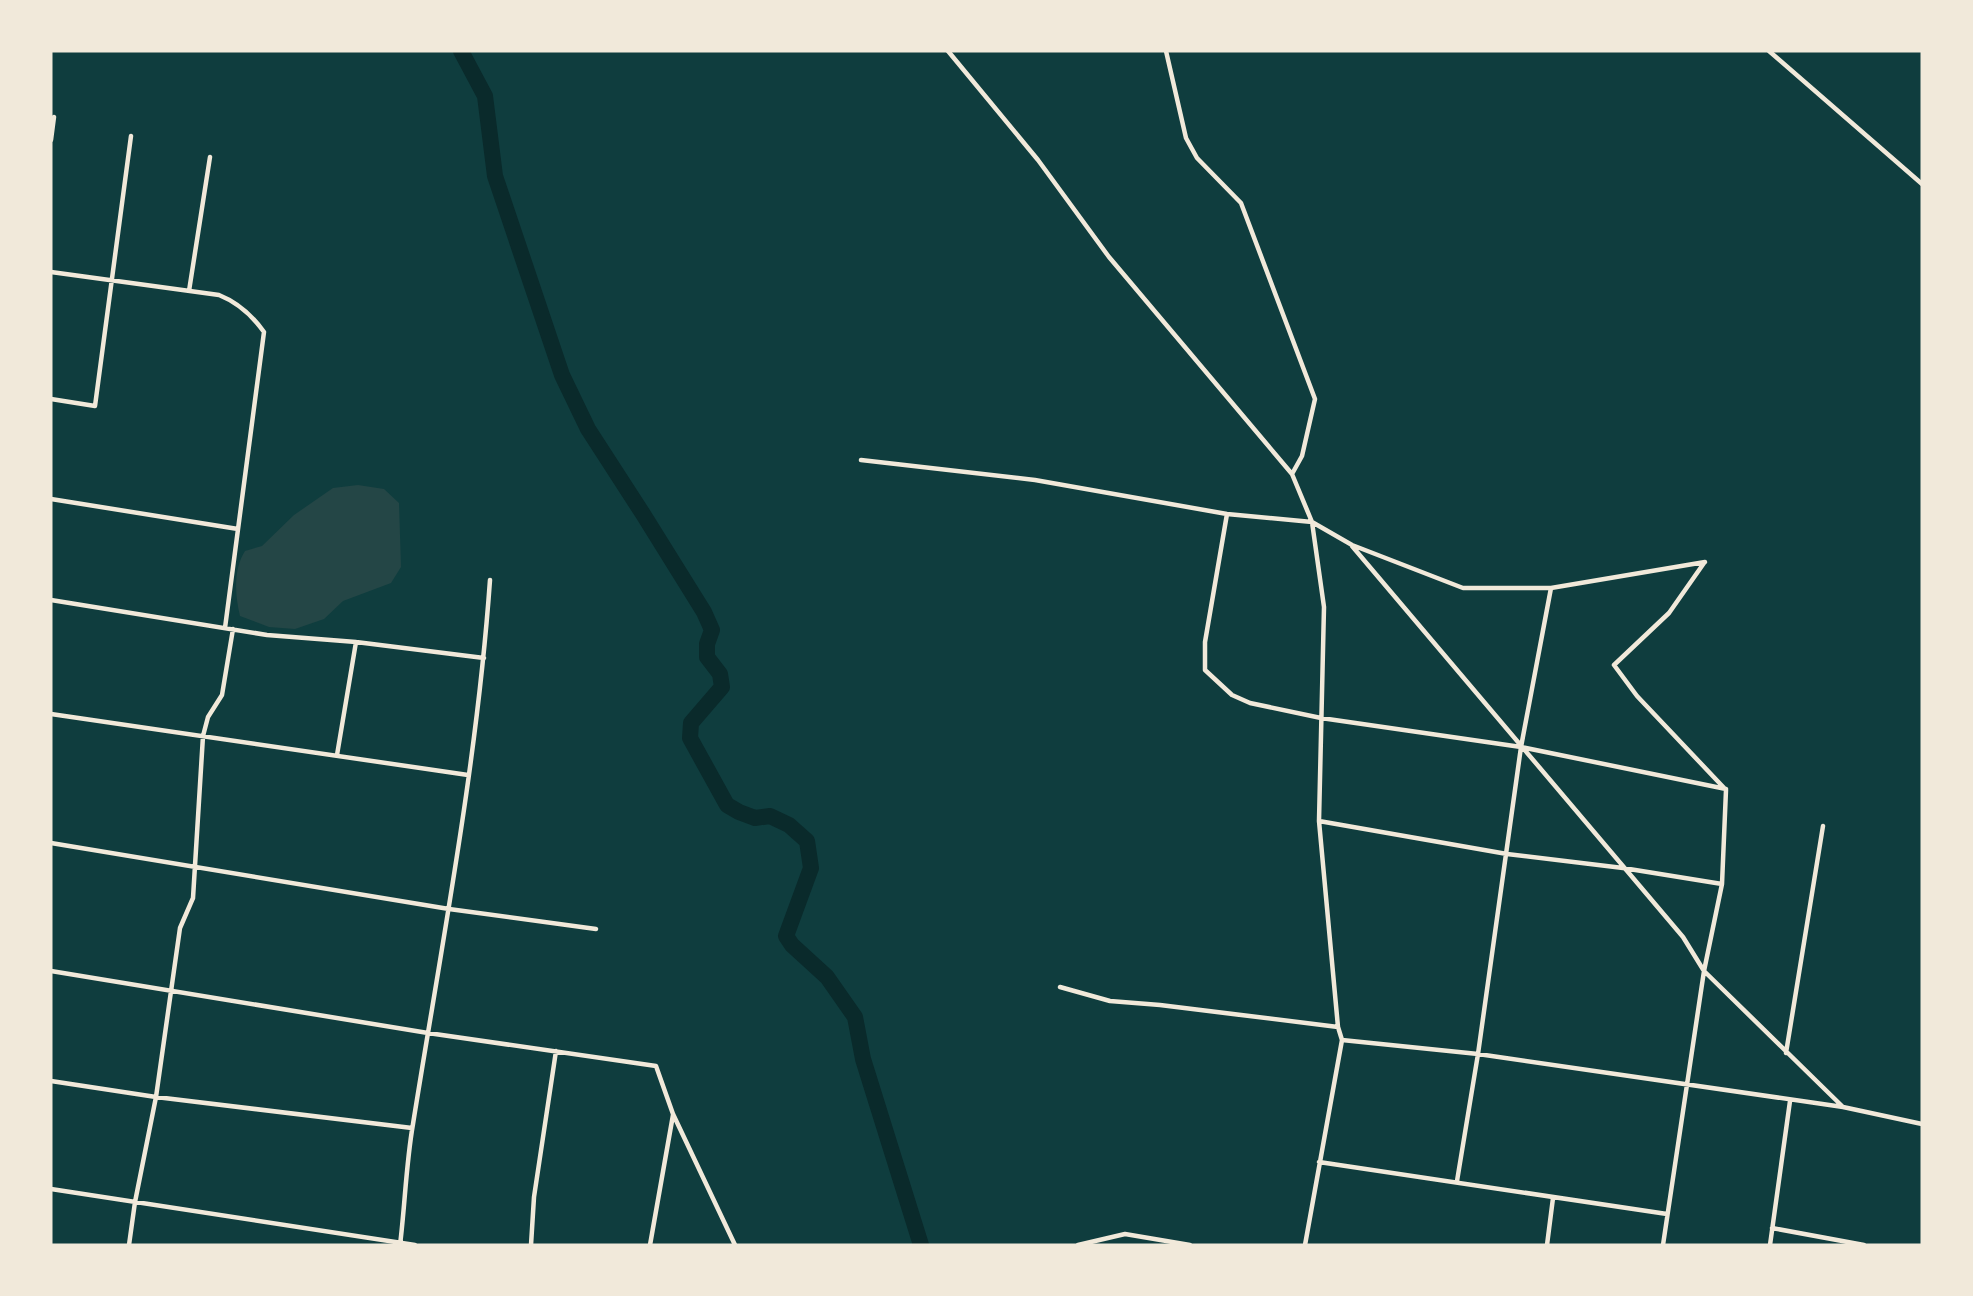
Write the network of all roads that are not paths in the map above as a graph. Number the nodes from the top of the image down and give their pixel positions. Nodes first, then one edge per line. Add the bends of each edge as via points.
1 (948, 51) edge
2 (1166, 51) edge
3 (1769, 51) edge
4 (54, 117) dead end
5 (131, 136) dead end
6 (51, 140) edge
7 (209, 157) dead end
8 (1922, 184) edge
9 (51, 272) edge
10 (112, 280) junction
11 (189, 291) junction
12 (51, 399) edge
13 (861, 460) dead end
14 (1292, 474) junction
15 (51, 499) edge
16 (1227, 514) junction
17 (1312, 522) junction
18 (238, 529) junction
19 (1352, 545) junction
20 (490, 580) dead end
21 (1551, 588) junction
22 (51, 600) edge
23 (225, 628) junction
24 (233, 629) junction
25 (356, 642) junction
26 (484, 658) junction
27 (51, 714) edge
28 (1321, 718) junction
29 (203, 736) junction
30 (1521, 747) junction
31 (337, 755) junction
32 (468, 775) junction
33 (1726, 790) junction
34 (1320, 821) junction
35 (1823, 826) dead end
36 (51, 843) edge
37 (1507, 854) junction
38 (195, 866) junction
39 (1623, 868) junction
40 (1721, 884) junction
41 (449, 909) junction
42 (596, 929) dead end
43 (51, 971) edge
44 (1704, 971) junction
45 (1060, 987) dead end
46 (172, 989) junction
47 (1338, 1027) junction
48 (428, 1033) junction
49 (1342, 1040) junction
50 (556, 1051) junction
51 (1786, 1053) junction
52 (1478, 1054) junction
53 (51, 1081) edge
54 (1686, 1085) junction
55 (156, 1097) junction
56 (1790, 1101) junction
57 (1843, 1107) junction
58 (673, 1114) junction
59 (1922, 1124) edge
60 (412, 1128) junction
61 (1319, 1162) junction
62 (1457, 1181) junction
63 (51, 1189) edge
64 (1553, 1198) junction
65 (135, 1202) junction
66 (1667, 1214) junction
67 (1772, 1228) junction
68 (400, 1244) edge
69 (129, 1245) edge
70 (415, 1245) edge
71 (531, 1245) edge
72 (650, 1245) edge
73 (735, 1245) edge
74 (1078, 1245) edge
75 (1190, 1245) edge
76 (1305, 1245) edge
77 (1547, 1245) edge
78 (1663, 1245) edge
79 (1770, 1245) edge
80 (1864, 1245) edge

1 - 14 street via 1038,160 1109,257
2 - 14 street via 1186,138 1197,158 1241,203 1315,399
3 - 8 street
4 - 6 street
5 - 10 street
7 - 11 street
9 - 10 street
10 - 11 street
10 - 12 street via 95,406
11 - 18 street via 231,299 264,332
13 - 16 street via 1035,480
14 - 17 street
15 - 18 street
16 - 17 street
16 - 28 street via 1205,642 1205,670 1232,695 1250,703
17 - 19 street
17 - 28 street via 1324,607
18 - 23 street
19 - 21 street via 1463,588
19 - 30 street
20 - 26 street
21 - 30 street
21 - 33 street via 1705,562 1669,613 1614,664 1637,696
22 - 23 street
23 - 24 street
24 - 25 street
24 - 29 street via 222,695
25 - 26 street
25 - 31 street
26 - 32 street
27 - 29 street
28 - 30 street
28 - 34 street
29 - 31 street
29 - 38 street
30 - 33 street
30 - 37 street
30 - 39 street
31 - 32 street
32 - 41 street
33 - 40 street
34 - 37 street
34 - 47 street
35 - 51 street
36 - 38 street
37 - 39 street
37 - 52 street
38 - 41 street
38 - 46 street via 193,898 180,928
39 - 40 street
39 - 44 street via 1683,937
40 - 44 street
41 - 42 street
41 - 48 street
43 - 46 street
44 - 51 street
44 - 54 street
45 - 47 street via 1110,1001
46 - 48 street
46 - 55 street
47 - 49 street
48 - 50 street
48 - 60 street
49 - 52 street
49 - 61 street
50 - 58 street via 656,1066
50 - 71 street
51 - 57 street
52 - 54 street
52 - 62 street
53 - 55 street
54 - 56 street
54 - 66 street
55 - 60 street
55 - 65 street
56 - 57 street
56 - 67 street
57 - 59 street
58 - 72 street
58 - 73 street
60 - 68 street
61 - 62 street
61 - 76 street
62 - 64 street
63 - 65 street
64 - 66 street
64 - 77 street
65 - 68 street
65 - 69 street
66 - 78 street
67 - 79 street
67 - 80 street
68 - 70 street
74 - 75 street via 1125,1234

